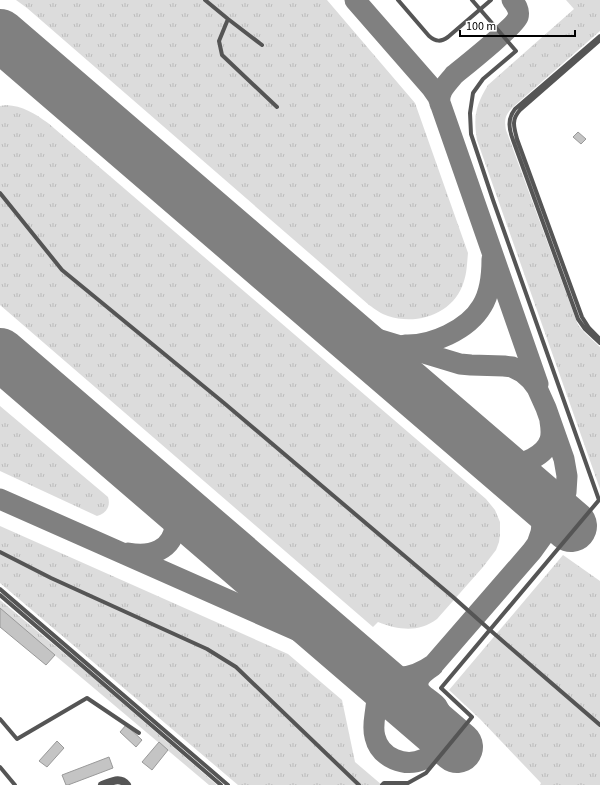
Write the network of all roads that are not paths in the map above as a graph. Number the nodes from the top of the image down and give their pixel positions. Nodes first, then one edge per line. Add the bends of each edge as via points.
1 (205, 0) edge
2 (398, 0) edge
3 (472, 0) edge
4 (491, 0) edge
5 (480, 10) junction
6 (228, 19) junction
7 (600, 36) edge
8 (600, 40) edge
9 (262, 45) dead end
10 (277, 107) dead end
11 (0, 193) edge
12 (600, 339) edge
13 (600, 343) edge
14 (0, 552) edge
15 (0, 589) edge
16 (0, 595) edge
17 (490, 630) junction
18 (0, 719) edge
19 (600, 725) edge
20 (139, 733) dead end
21 (0, 766) edge
22 (15, 785) edge
23 (102, 785) edge
24 (127, 785) edge
25 (221, 785) edge
26 (228, 785) edge
27 (359, 785) edge
28 (382, 785) edge

1 - 6 lane
2 - 5 lane via 429,36 437,41 444,40
3 - 5 lane
4 - 5 lane
5 - 17 lane via 516,51 483,79 473,93 470,113 471,134 599,500
6 - 9 lane
6 - 10 lane via 219,41 222,55
7 - 13 lane via 515,109 509,122 510,132 578,319
8 - 12 lane via 520,110 513,123 582,317
11 - 17 lane via 62,270 224,403
14 - 27 lane via 207,650 236,667
15 - 26 lane
16 - 25 lane
17 - 19 lane
17 - 28 lane via 441,688 472,717 426,773 408,782
18 - 20 lane via 17,739 87,698
21 - 22 lane
23 - 24 street via 122,780

